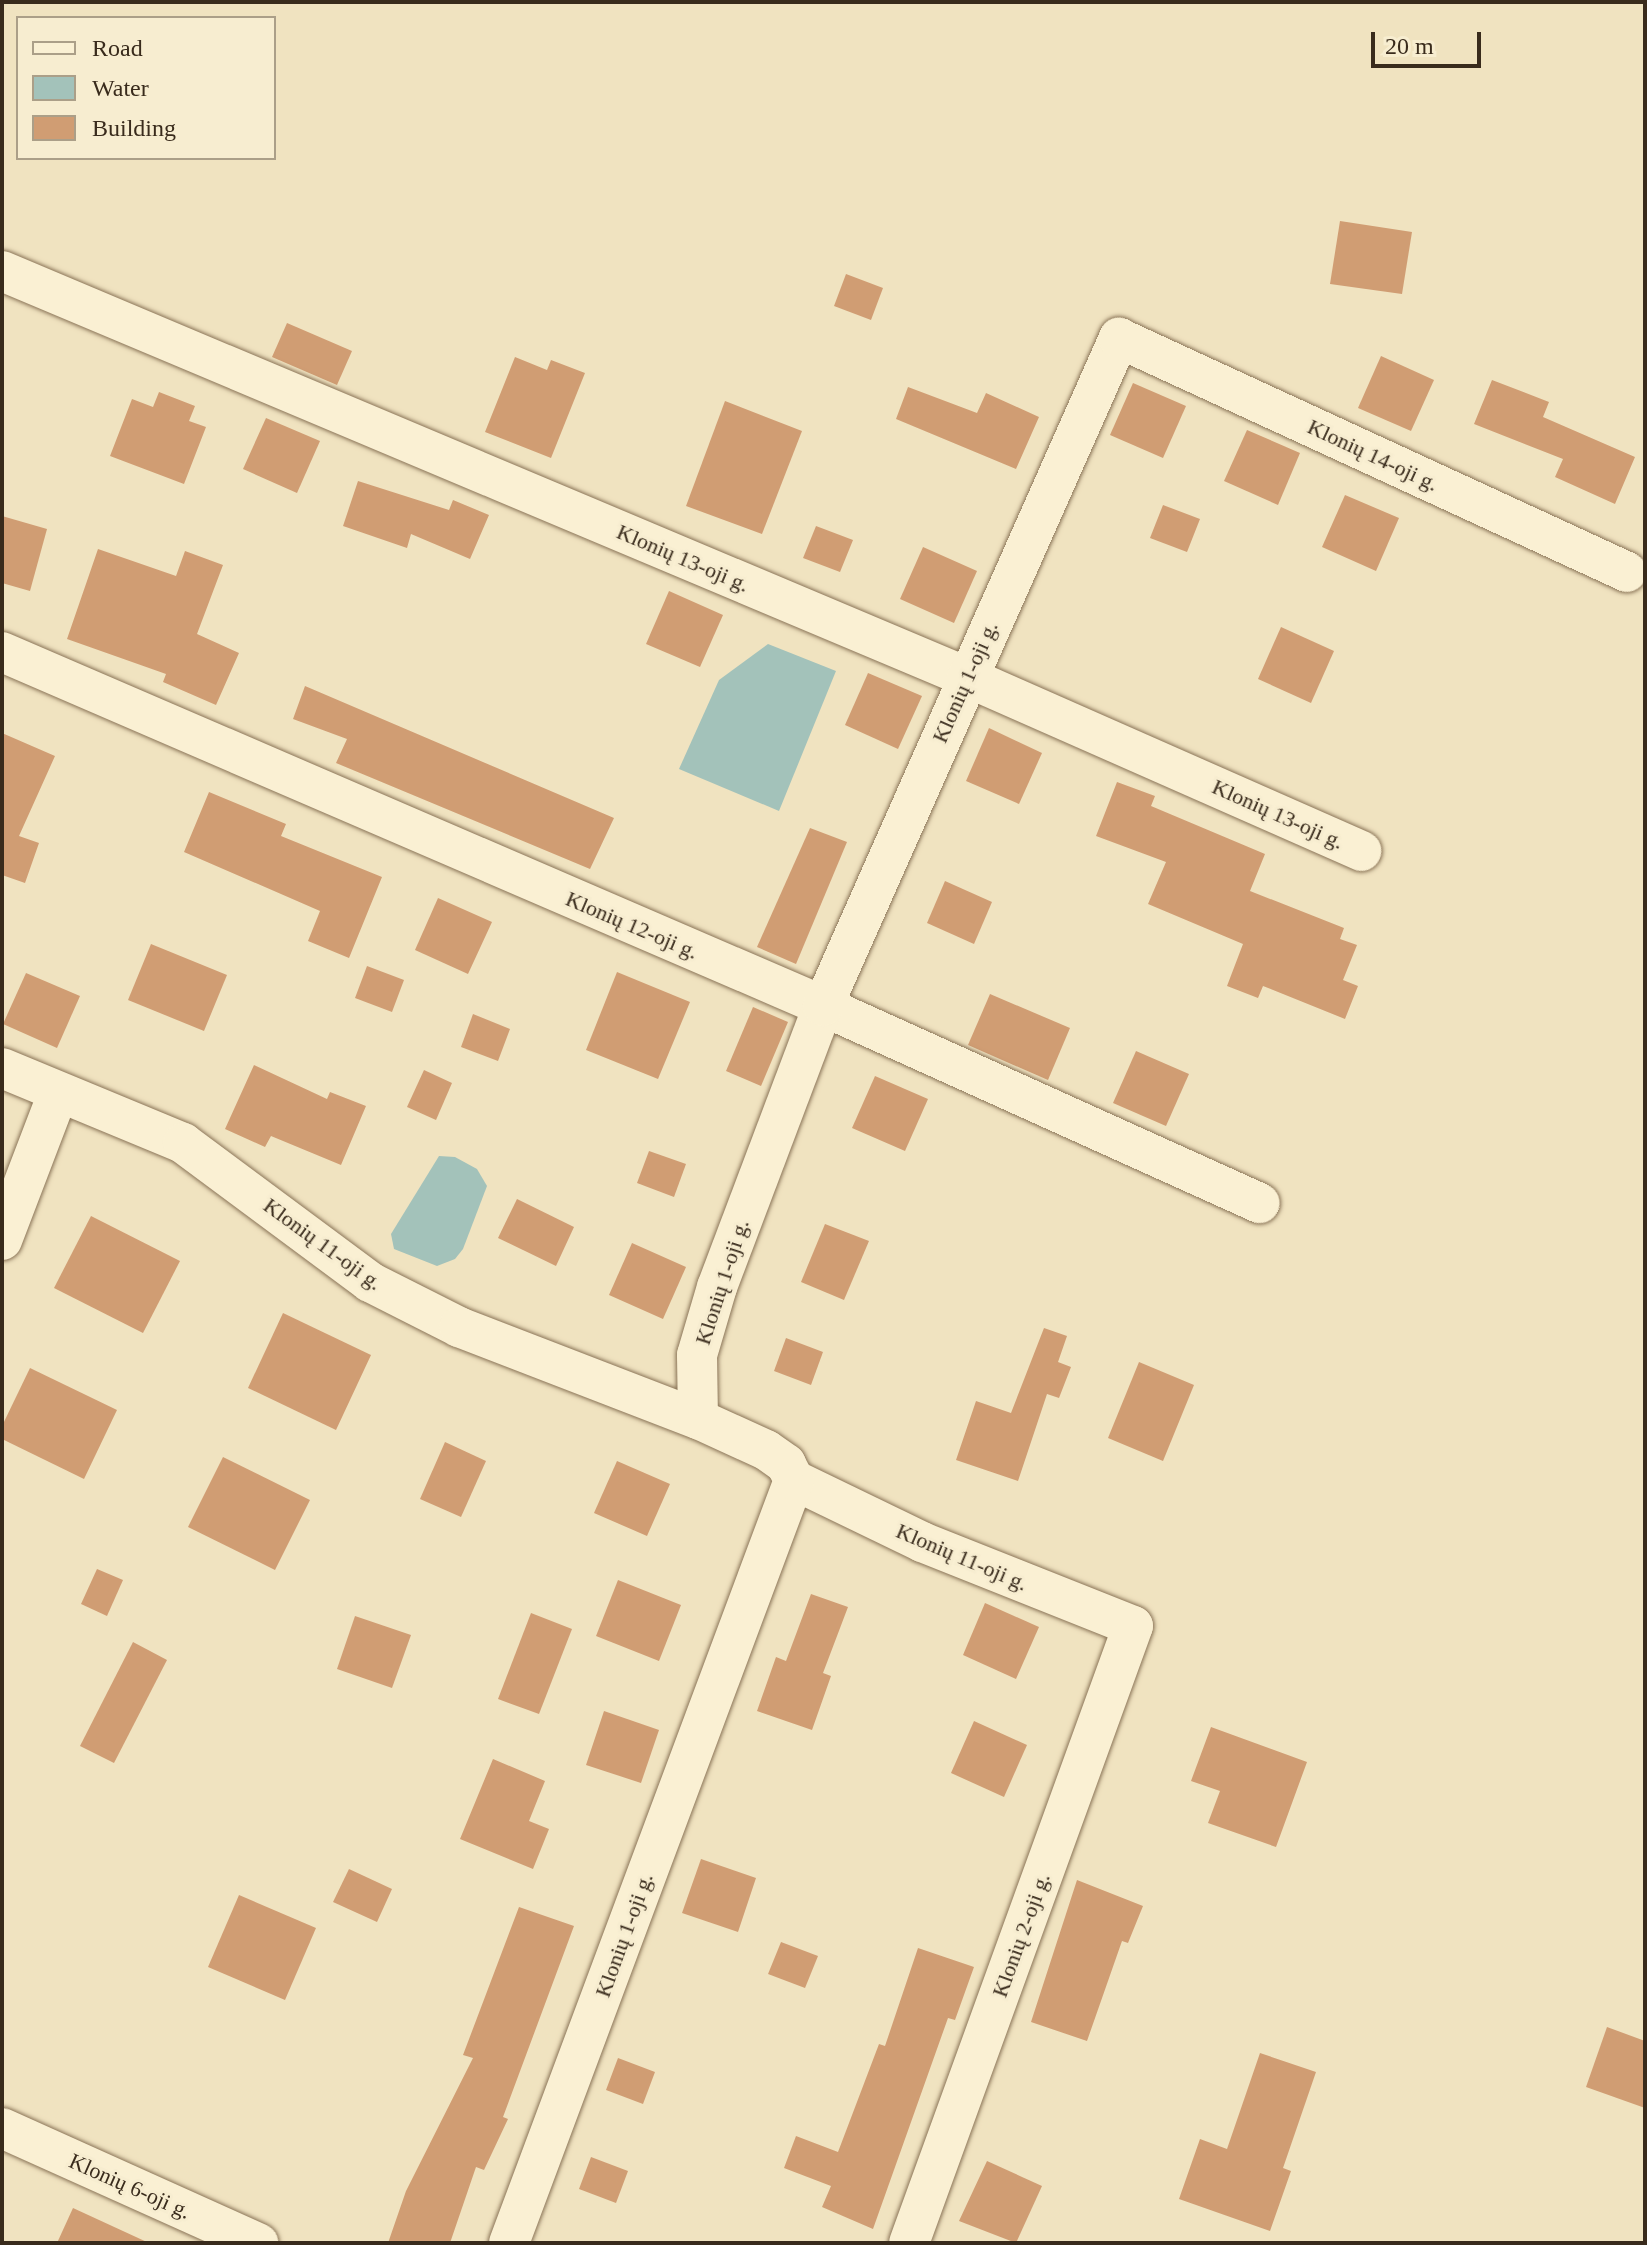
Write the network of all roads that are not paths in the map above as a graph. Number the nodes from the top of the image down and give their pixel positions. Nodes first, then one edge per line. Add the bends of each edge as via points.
1 (2, 271) edge
2 (1119, 338) joint
3 (1627, 572) dead end
4 (2, 652) edge
5 (967, 677) junction
6 (1361, 851) dead end
7 (823, 1006) junction
8 (2, 1068) edge
9 (58, 1093) junction
10 (1260, 1203) dead end
11 (2, 1240) edge
12 (698, 1419) junction
13 (794, 1480) junction
14 (1133, 1626) joint
15 (2, 2128) edge
16 (258, 2243) edge
17 (509, 2243) edge
18 (909, 2243) edge

1 - 5 street, Klonių 13-oji g.
2 - 3 street, Klonių 14-oji g.
2 - 5 street, Klonių 1-oji g.
4 - 7 street, Klonių 12-oji g.
5 - 6 street, Klonių 13-oji g.
5 - 7 street, Klonių 1-oji g.
7 - 10 street, Klonių 12-oji g.
7 - 12 street, Klonių 1-oji g. via 717,1287 697,1355
8 - 9 street, Klonių 11-oji g.
9 - 11 street
9 - 12 street, Klonių 11-oji g. via 183,1143 370,1282 459,1327
12 - 13 street via 766,1450 786,1464
13 - 14 street, Klonių 11-oji g. via 922,1542
13 - 17 street, Klonių 1-oji g.
14 - 18 street, Klonių 2-oji g.
15 - 16 street, Klonių 6-oji g.

